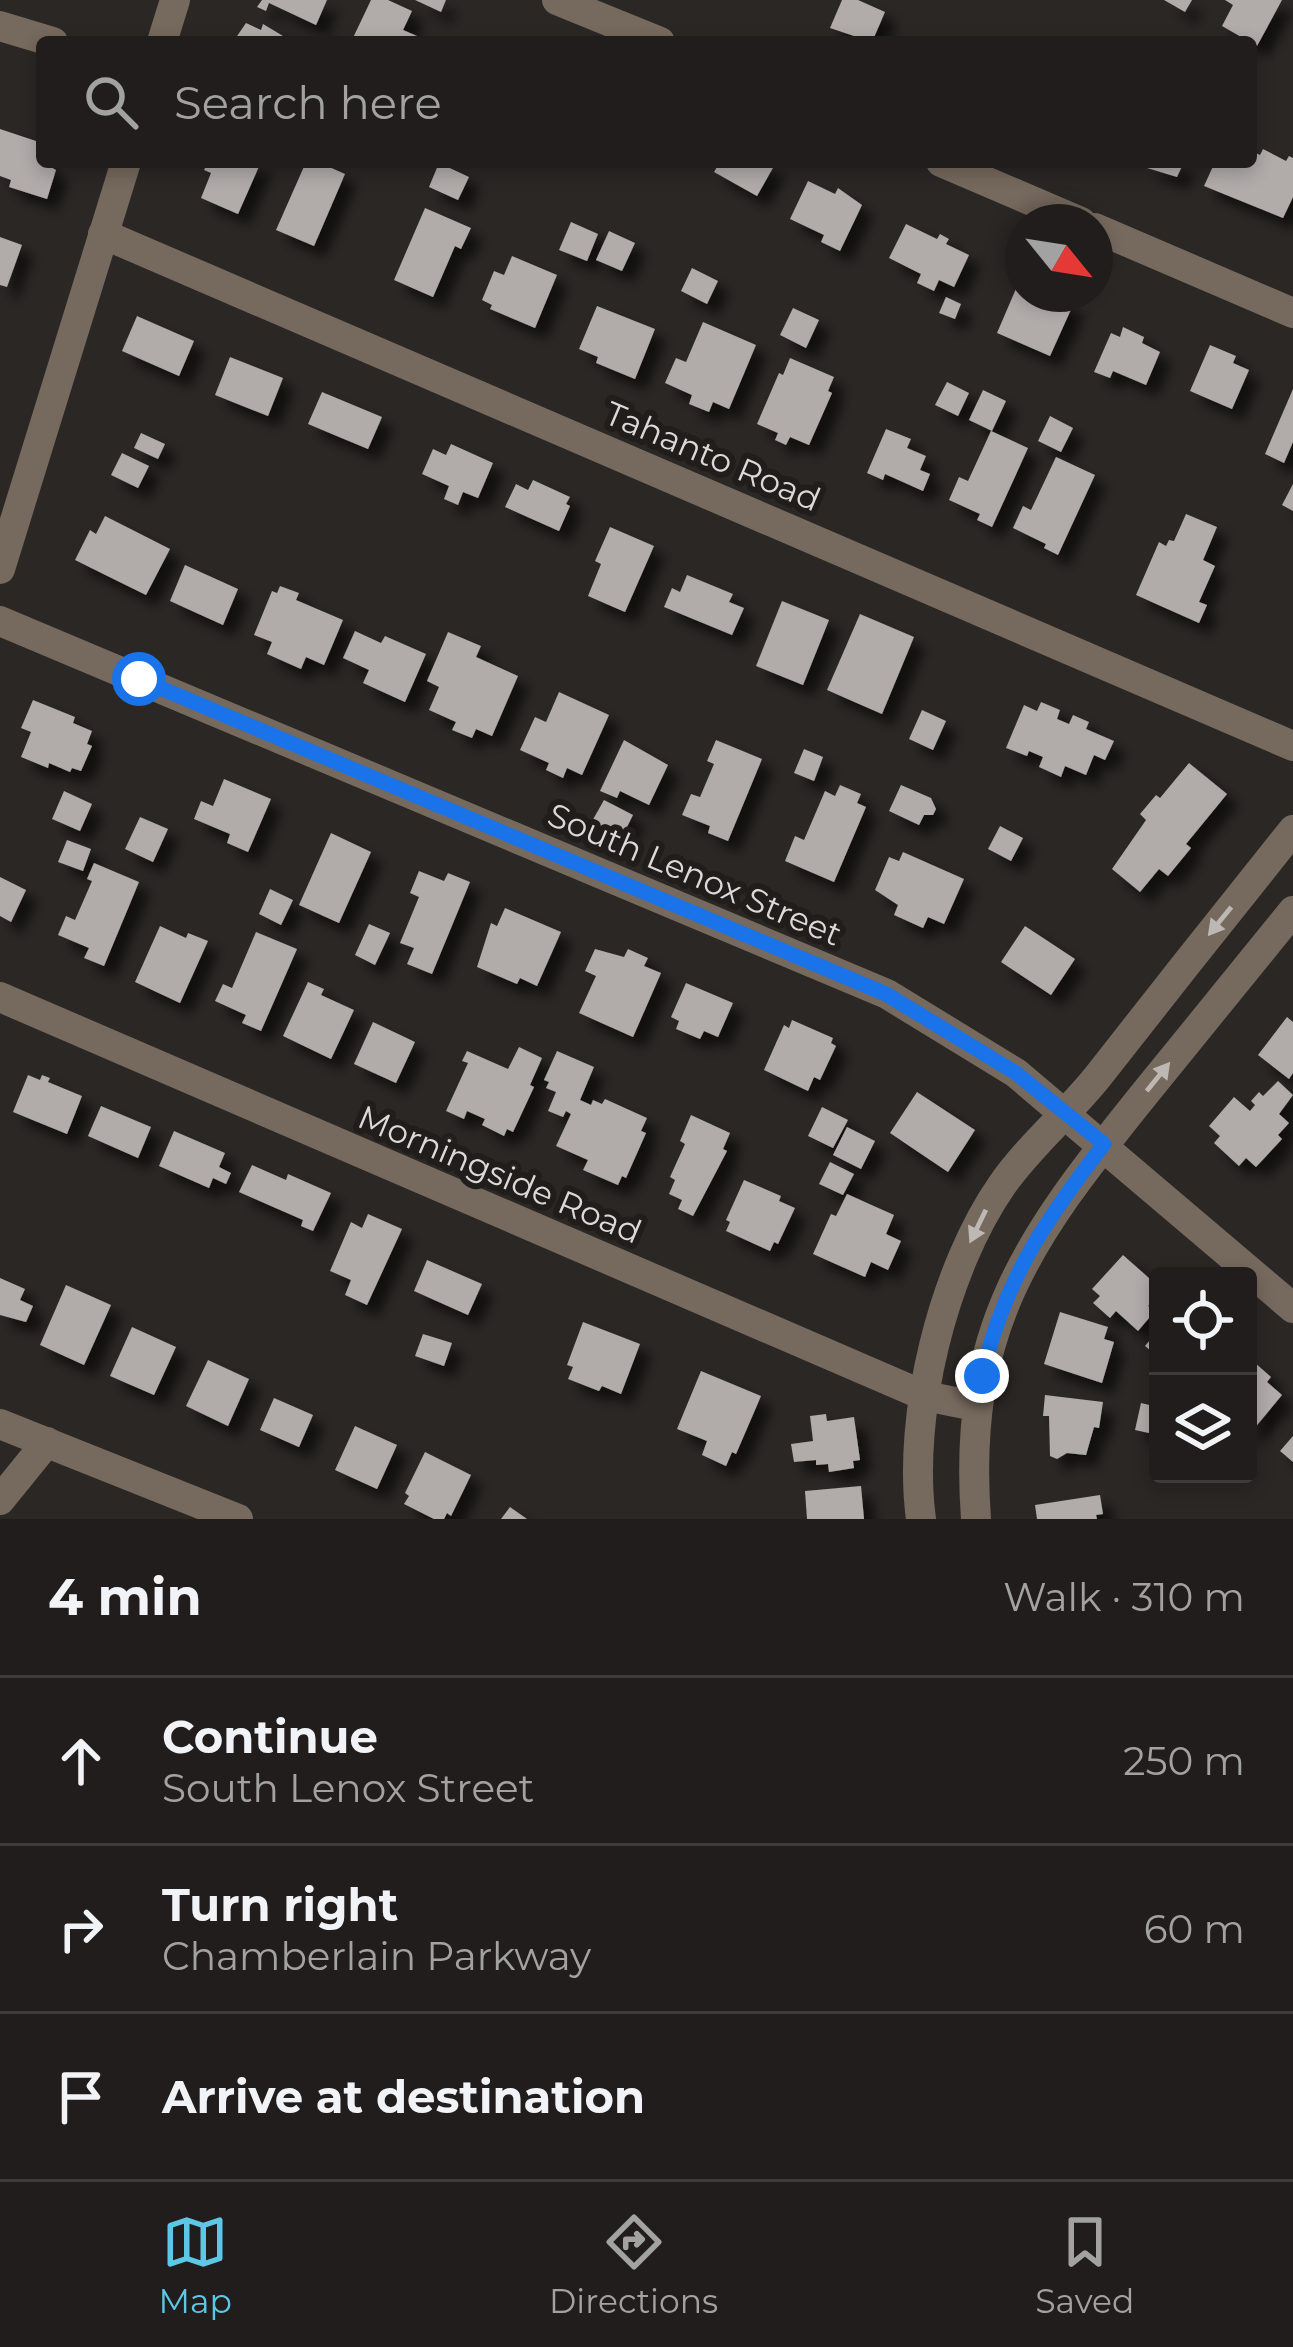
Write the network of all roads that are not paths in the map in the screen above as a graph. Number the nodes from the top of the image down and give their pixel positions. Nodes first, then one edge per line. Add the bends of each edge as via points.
1 (175, 0) edge
2 (557, 0) edge
3 (0, 26) edge
4 (165, 36) edge
5 (645, 36) edge
6 (36, 37) edge
7 (123, 168) edge
8 (955, 168) edge
9 (1039, 204) edge
10 (103, 234) junction
11 (1113, 236) edge
12 (1293, 313) edge
13 (0, 569) edge
14 (0, 621) edge
15 (1293, 746) edge
16 (1293, 830) edge
17 (1293, 911) edge
18 (0, 997) edge
19 (1067, 1115) junction
20 (1104, 1144) junction
21 (1293, 1308) edge
22 (926, 1396) junction
23 (975, 1406) junction
24 (0, 1424) edge
25 (47, 1442) junction
26 (0, 1500) edge
27 (238, 1519) edge
28 (921, 1519) edge
29 (976, 1519) edge

1 - 4 street
2 - 5 street
3 - 6 street
7 - 10 street
8 - 9 street
10 - 13 street
10 - 15 street, Tahanto Road
11 - 12 street
14 - 19 street, South Lenox Street via 886,994 980,1048
16 -> 19 street
20 -> 17 street
18 - 22 street, Morningside Road
19 - 20 street, South Lenox Street
19 -> 22 street via 985,1211 954,1281
20 - 21 street, South Lenox Street
20 - 23 street via 1025,1254
22 - 23 street, Morningside Road
22 - 28 street
23 - 29 street
24 - 25 street
25 - 26 street
25 - 27 street

